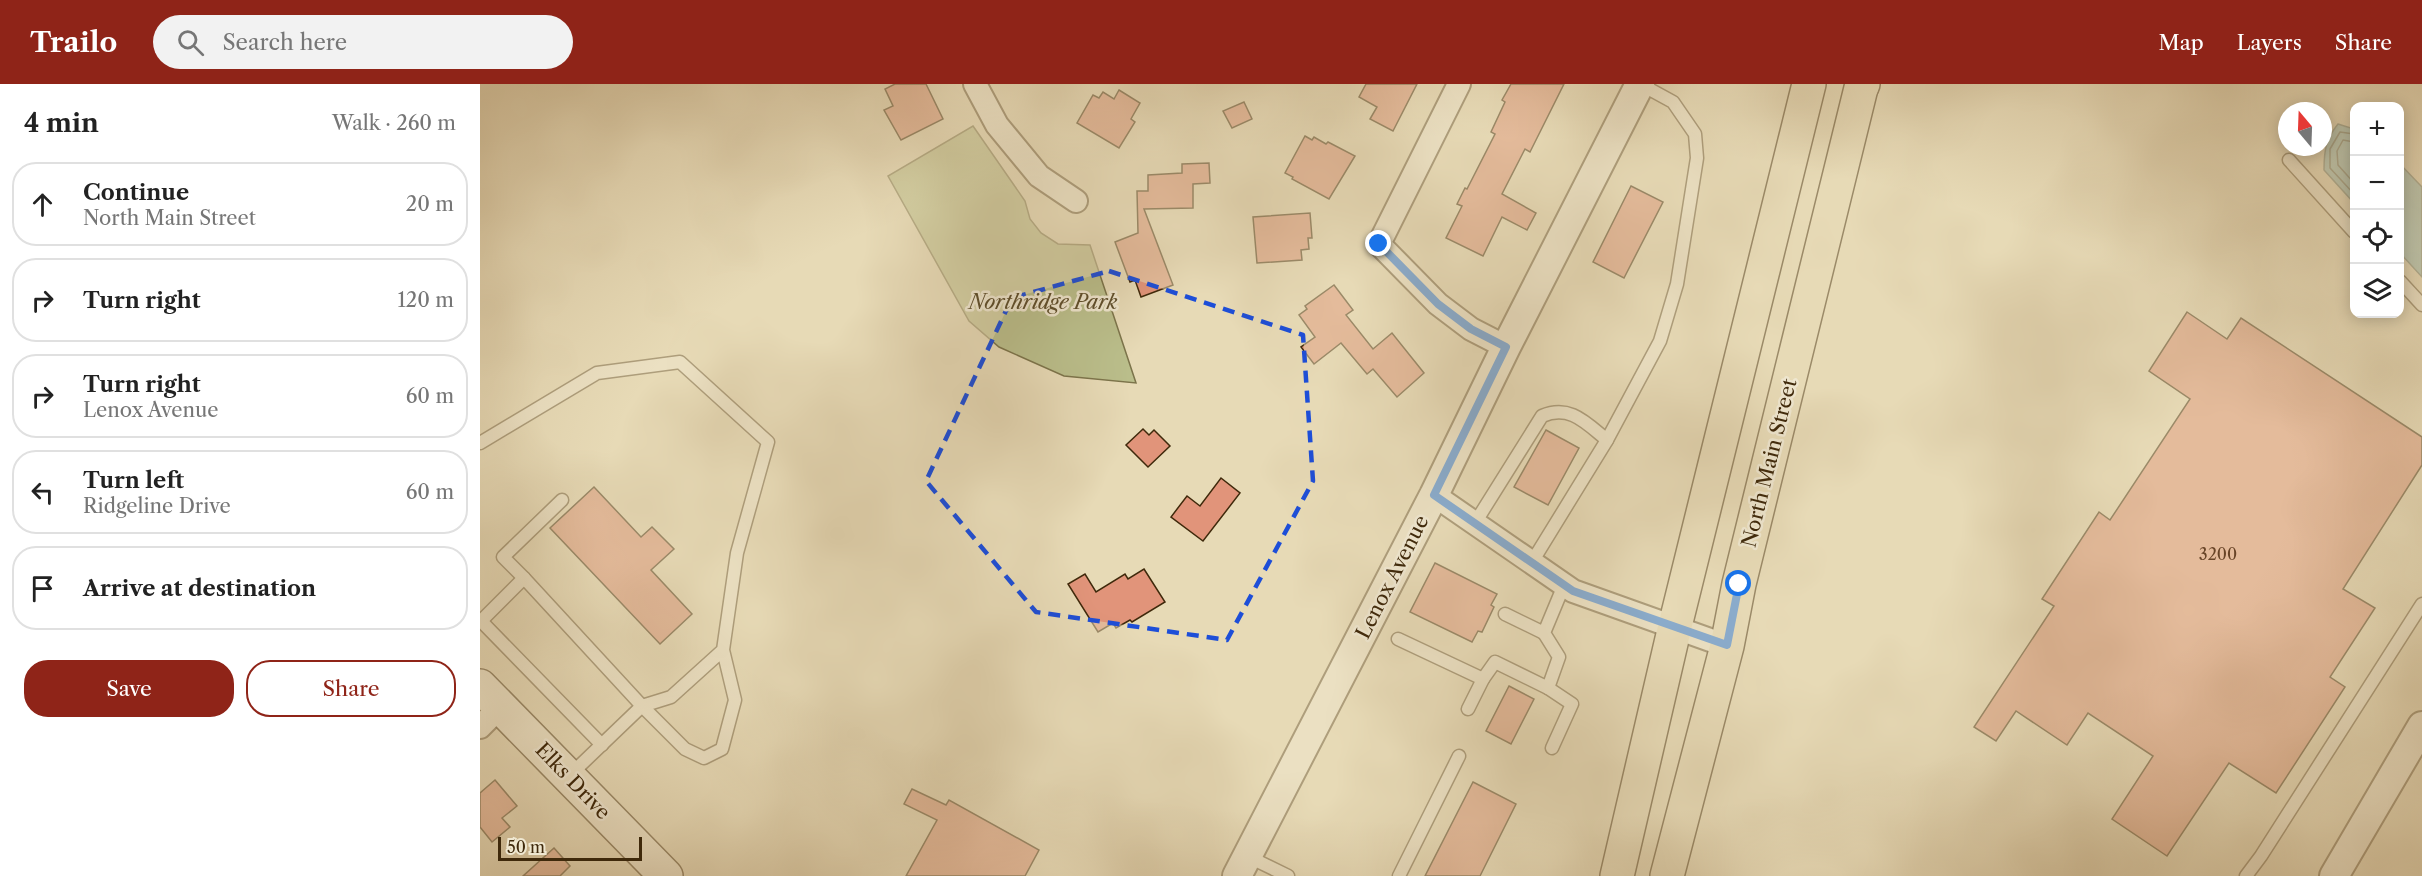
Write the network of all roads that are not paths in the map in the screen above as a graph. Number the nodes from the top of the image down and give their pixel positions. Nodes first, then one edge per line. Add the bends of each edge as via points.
1 (975, 84) edge
2 (1459, 84) edge
3 (1640, 84) edge
4 (1809, 84) edge
5 (1862, 85) edge
6 (2289, 160) dead end
7 (1076, 201) dead end
8 (2350, 227) edge
9 (2404, 285) edge
10 (2422, 305) edge
11 (1506, 347) junction
12 (1607, 440) junction
13 (480, 443) edge
14 (1434, 495) junction
15 (562, 500) dead end
16 (1475, 523) junction
17 (1532, 562) junction
18 (524, 578) junction
19 (1564, 585) junction
20 (2422, 604) edge
21 (1505, 614) dead end
22 (481, 621) edge
23 (1675, 626) junction
24 (1544, 633) junction
25 (1398, 639) dead end
26 (1727, 645) junction
27 (723, 650) junction
28 (1483, 679) junction
29 (1548, 688) junction
30 (487, 706) edge
31 (642, 706) junction
32 (1468, 709) dead end
33 (2422, 726) edge
34 (602, 745) junction
35 (1552, 748) dead end
36 (1459, 756) dead end
37 (569, 776) junction
38 (1242, 866) edge
39 (666, 876) edge
40 (1288, 876) edge
41 (1399, 876) edge
42 (1617, 876) edge
43 (1667, 876) edge
44 (2246, 876) edge
45 (2334, 876) edge

1 - 7 street via 998,124 1039,176
2 - 11 street via 1379,244 1438,304 1471,329
3 - 11 street, Lenox Avenue
3 - 12 lane via 1672,102 1695,134 1697,158 1677,284 1660,341
4 - 23 main road
5 - 26 main road, North Main Street
6 - 8 lane
9 - 10 lane
11 - 14 street, Lenox Avenue
12 - 16 lane via 1567,411 1542,416
12 - 17 lane
13 - 27 lane via 597,373 680,362 768,442 737,553
14 - 16 street
14 - 38 street, Lenox Avenue
15 - 18 lane via 504,557
16 - 17 street
17 - 19 street
18 - 22 lane
18 - 31 lane
19 - 23 street
19 - 24 lane
20 - 44 lane
21 - 24 lane
22 - 34 lane
23 - 26 street
23 - 42 main road
24 - 29 lane via 1559,657
25 - 28 lane
26 - 43 main road, North Main Street
27 - 31 lane via 671,697
27 - 31 lane via 735,700 722,748 704,758 685,749
28 - 29 lane via 1495,662
28 - 32 lane
29 - 35 lane via 1572,704
30 - 37 main road, Elks Drive
31 - 34 lane
33 - 45 street
34 - 37 lane
36 - 41 lane
37 - 39 main road, Elks Drive
38 - 40 lane

